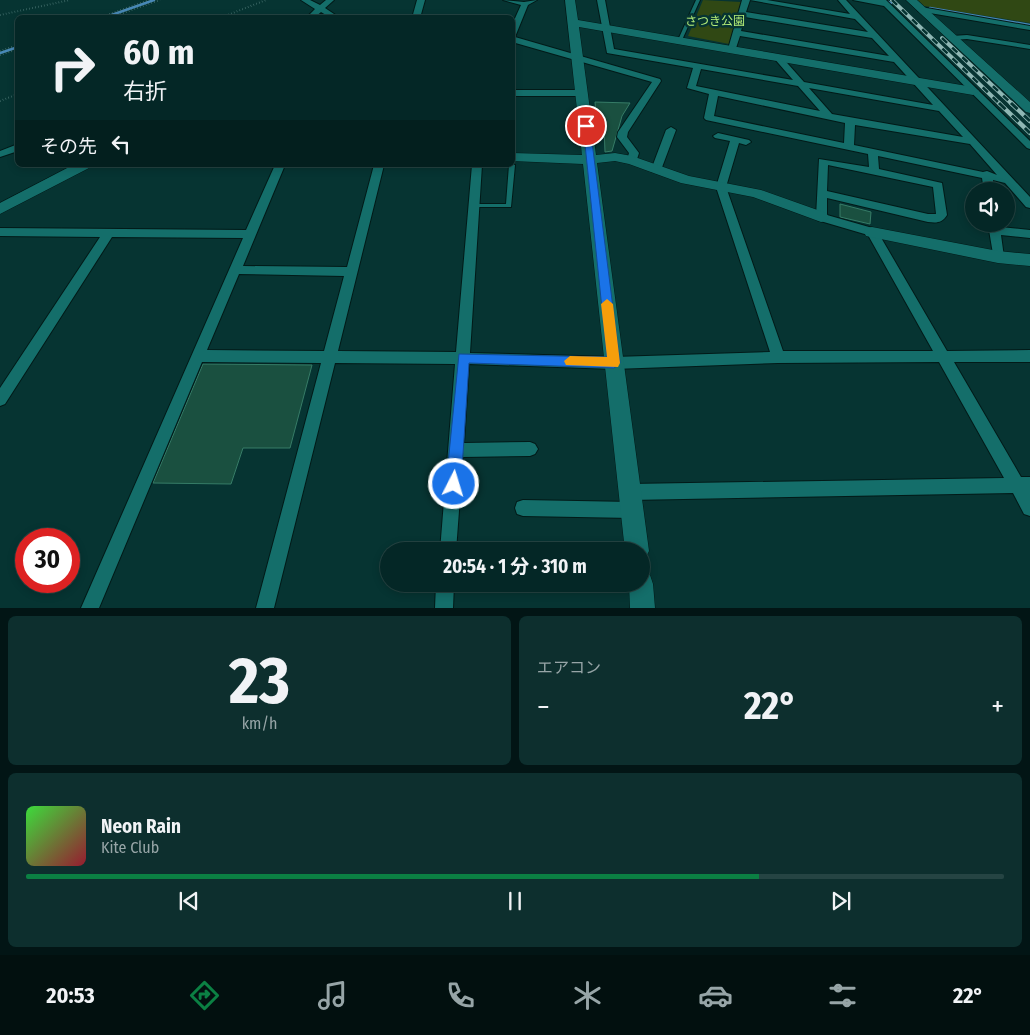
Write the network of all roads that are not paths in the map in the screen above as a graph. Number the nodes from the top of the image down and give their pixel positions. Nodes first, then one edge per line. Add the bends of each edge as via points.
1 (305, 0) edge
2 (330, 0) edge
3 (421, 0) edge
4 (507, 0) edge
5 (533, 0) edge
6 (570, 0) edge
7 (601, 0) edge
8 (698, 0) edge
9 (746, 0) edge
10 (754, 0) edge
11 (842, 0) edge
12 (857, 0) edge
13 (911, 0) edge
14 (884, 2) edge
15 (525, 4) junction
16 (320, 8) junction
17 (922, 10) junction
18 (742, 14) junction
19 (313, 15) edge
20 (332, 15) edge
21 (417, 15) edge
22 (858, 17) junction
23 (573, 24) junction
24 (606, 27) junction
25 (1029, 28) edge
26 (515, 30) edge
27 (736, 32) junction
28 (876, 36) junction
29 (952, 38) junction
30 (515, 39) edge
31 (680, 40) junction
32 (1030, 42) edge
33 (1030, 48) edge
34 (732, 49) junction
35 (777, 57) junction
36 (577, 58) junction
37 (898, 60) junction
38 (698, 66) junction
39 (917, 81) junction
40 (801, 85) junction
41 (973, 90) junction
42 (515, 93) edge
43 (581, 93) junction
44 (714, 93) junction
45 (1027, 104) edge
46 (943, 109) junction
47 (829, 116) junction
48 (850, 121) junction
49 (671, 130) dead end
50 (718, 136) dead end
51 (973, 142) junction
52 (1030, 146) edge
53 (849, 148) junction
54 (874, 153) junction
55 (515, 157) edge
56 (590, 160) junction
57 (632, 160) junction
58 (80, 167) edge
59 (279, 167) edge
60 (378, 167) edge
61 (477, 167) edge
62 (512, 167) edge
63 (656, 170) junction
64 (874, 171) junction
65 (987, 174) junction
66 (1007, 180) junction
67 (988, 182) edge
68 (722, 187) junction
69 (821, 193) junction
70 (1030, 204) edge
71 (475, 206) junction
72 (0, 209) edge
73 (821, 217) junction
74 (1015, 231) edge
75 (0, 232) edge
76 (872, 232) junction
77 (995, 232) edge
78 (108, 234) junction
79 (250, 234) junction
80 (1030, 234) edge
81 (998, 257) junction
82 (1030, 260) edge
83 (235, 270) junction
84 (352, 272) junction
85 (199, 356) junction
86 (942, 356) junction
87 (1030, 356) edge
88 (330, 357) junction
89 (778, 357) junction
90 (463, 358) junction
91 (614, 363) junction
92 (0, 400) edge
93 (530, 449) dead end
94 (456, 450) junction
95 (1024, 485) edge
96 (630, 492) junction
97 (523, 508) dead end
98 (1030, 508) edge
99 (632, 510) junction
100 (449, 542) edge
101 (636, 542) edge
102 (445, 592) edge
103 (641, 592) edge
104 (90, 608) edge
105 (265, 608) edge
106 (444, 608) edge
107 (643, 608) edge

1 - 16 street
2 - 16 street
3 - 21 street
4 - 15 street
5 - 15 street
6 - 23 street
7 - 24 street
8 - 31 lane
9 - 18 street
10 - 22 street
11 - 22 street
12 - 14 street
13 - 17 street
14 - 41 street
15 - 26 street
16 - 19 street
16 - 20 street
17 - 25 street
17 - 29 street
18 - 27 street
18 - 28 street
22 - 28 street
23 - 24 street
23 - 36 street
24 - 31 street
24 - 38 street via 610,51
25 - 32 street
27 - 34 street
27 - 37 street
28 - 37 street
29 - 33 street via 967,37
29 - 45 street
30 - 36 street
31 - 34 street
34 - 35 street
35 - 39 street
35 - 40 street
36 - 43 street
36 - 57 street via 657,81 623,132 622,137 634,153
37 - 39 street
38 - 40 street
38 - 44 street via 690,88
39 - 41 street
39 - 46 street
40 - 46 street
40 - 47 street
41 - 52 street
42 - 43 street
43 - 56 street
44 - 47 street
44 - 53 street via 709,118
46 - 51 street
47 - 48 street
48 - 51 street
48 - 53 street
49 - 63 street
50 - 68 street via 740,141
51 - 66 street
53 - 54 street
54 - 64 street
54 - 65 street
55 - 56 street
56 - 57 street via 615,157
56 - 91 street
57 - 63 street
58 - 72 street
59 - 79 street
60 - 84 street
61 - 71 street
62 - 71 lane via 509,206
63 - 68 street
64 - 69 street via 823,161
64 - 69 street via 938,185 942,215 938,219 928,218
65 - 66 street
65 - 67 street
66 - 70 street
68 - 73 street via 756,193
68 - 89 street
69 - 73 street
71 - 90 street
73 - 76 street
74 - 80 street
75 - 78 street
76 - 81 street
76 - 86 street
77 - 81 street
78 - 79 street
78 - 92 street
79 - 83 street
81 - 82 street
83 - 84 street
83 - 85 street
84 - 88 street
85 - 88 street
85 - 104 street
86 - 87 street
86 - 89 street
86 - 95 street
88 - 90 street
88 - 105 street
89 - 91 street
90 - 91 street
90 - 94 street
91 - 96 street
93 - 94 street
94 - 100 street
95 - 96 street
95 - 98 street
96 - 99 street
97 - 99 street
99 - 101 street
102 - 106 street
103 - 107 street

